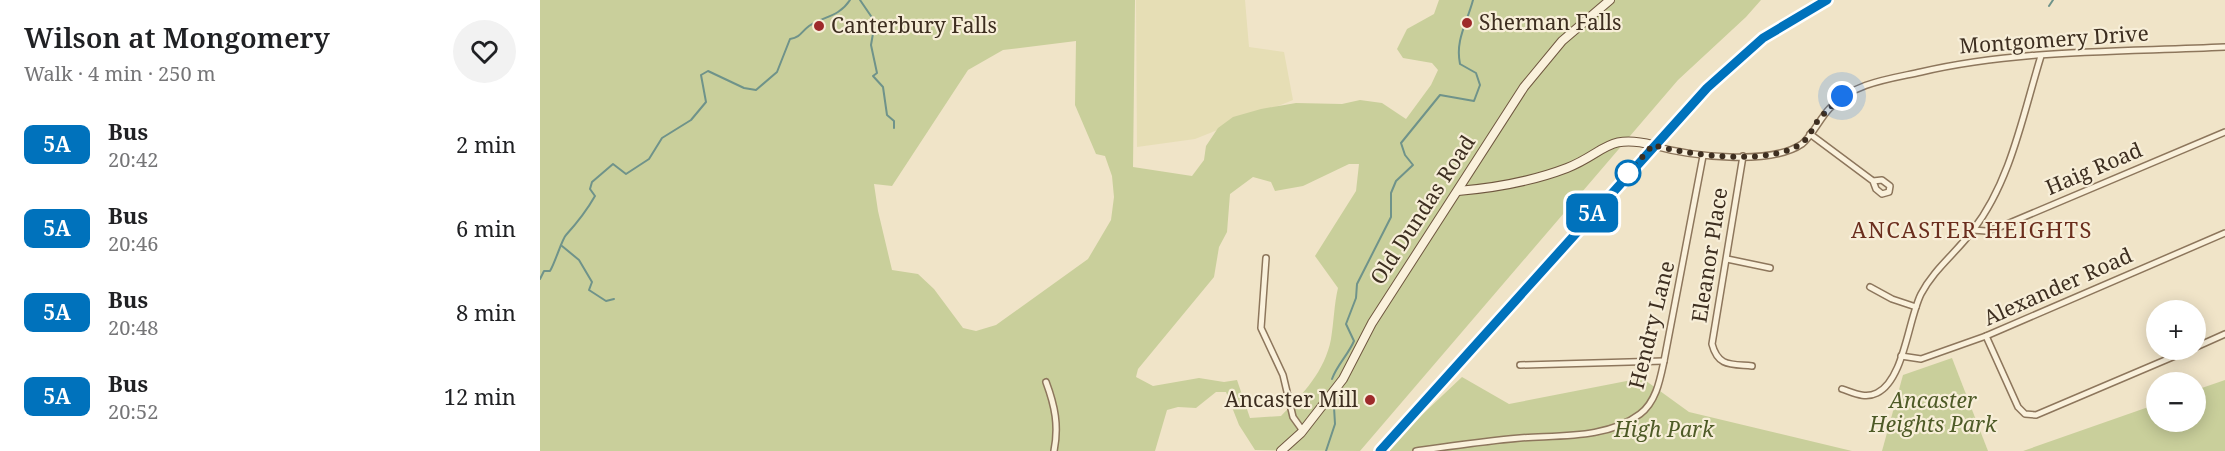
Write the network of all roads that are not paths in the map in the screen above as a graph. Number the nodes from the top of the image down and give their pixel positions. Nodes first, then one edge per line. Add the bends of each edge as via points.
1 (1610, 0) edge
2 (1827, 0) edge
3 (2225, 47) edge
4 (2041, 56) junction
5 (2225, 132) edge
6 (1810, 134) junction
7 (1653, 145) junction
8 (1703, 156) junction
9 (1743, 156) junction
10 (1873, 181) dead end
11 (1458, 191) junction
12 (1973, 230) junction
13 (2225, 233) edge
14 (1266, 258) dead end
15 (1727, 259) junction
16 (1770, 268) dead end
17 (1870, 287) dead end
18 (1916, 307) junction
19 (2225, 334) edge
20 (1986, 336) junction
21 (2206, 343) edge
22 (1901, 356) junction
23 (2165, 360) edge
24 (1664, 361) junction
25 (1520, 365) dead end
26 (1752, 366) dead end
27 (1046, 382) dead end
28 (1842, 389) dead end
29 (1303, 431) junction
30 (1054, 451) edge
31 (1281, 451) edge
32 (1380, 451) edge
33 (1416, 451) edge

1 - 11 street, Old Dundas Road via 1562,41 1524,87
2 - 7 street via 1763,38 1707,88
3 - 4 street, Montgomery Drive
4 - 6 street, Montgomery Drive via 1934,69 1857,88 1836,102
4 - 12 street via 2005,172
5 - 12 street, Haig Road via 2000,227
6 - 9 street, Montgomery Drive via 1790,150
6 - 10 street
7 - 8 street, Montgomery Drive
7 - 11 street, Montgomery Drive via 1623,140 1569,167 1534,178
7 - 32 street
8 - 9 street, Montgomery Drive
8 - 24 street, Hendry Lane
9 - 15 street, Eleanor Place
11 - 29 street, Old Dundas Road via 1372,323 1343,380
12 - 18 street via 1927,284
13 - 20 street, Alexander Road
14 - 29 street via 1261,328 1283,375 1293,417
15 - 16 street
15 - 26 street, Eleanor Place via 1712,344 1716,358
17 - 18 street
18 - 22 street
19 - 21 street
20 - 22 street, Alexander Road via 1921,360
20 - 23 street via 2018,407 2025,414 2036,415
22 - 28 street via 1894,375 1877,393 1865,397
24 - 25 street
24 - 33 street, Hendry Lane via 1649,404 1641,414 1611,428 1582,435
27 - 30 street via 1056,409
29 - 31 street, Old Dundas Road

